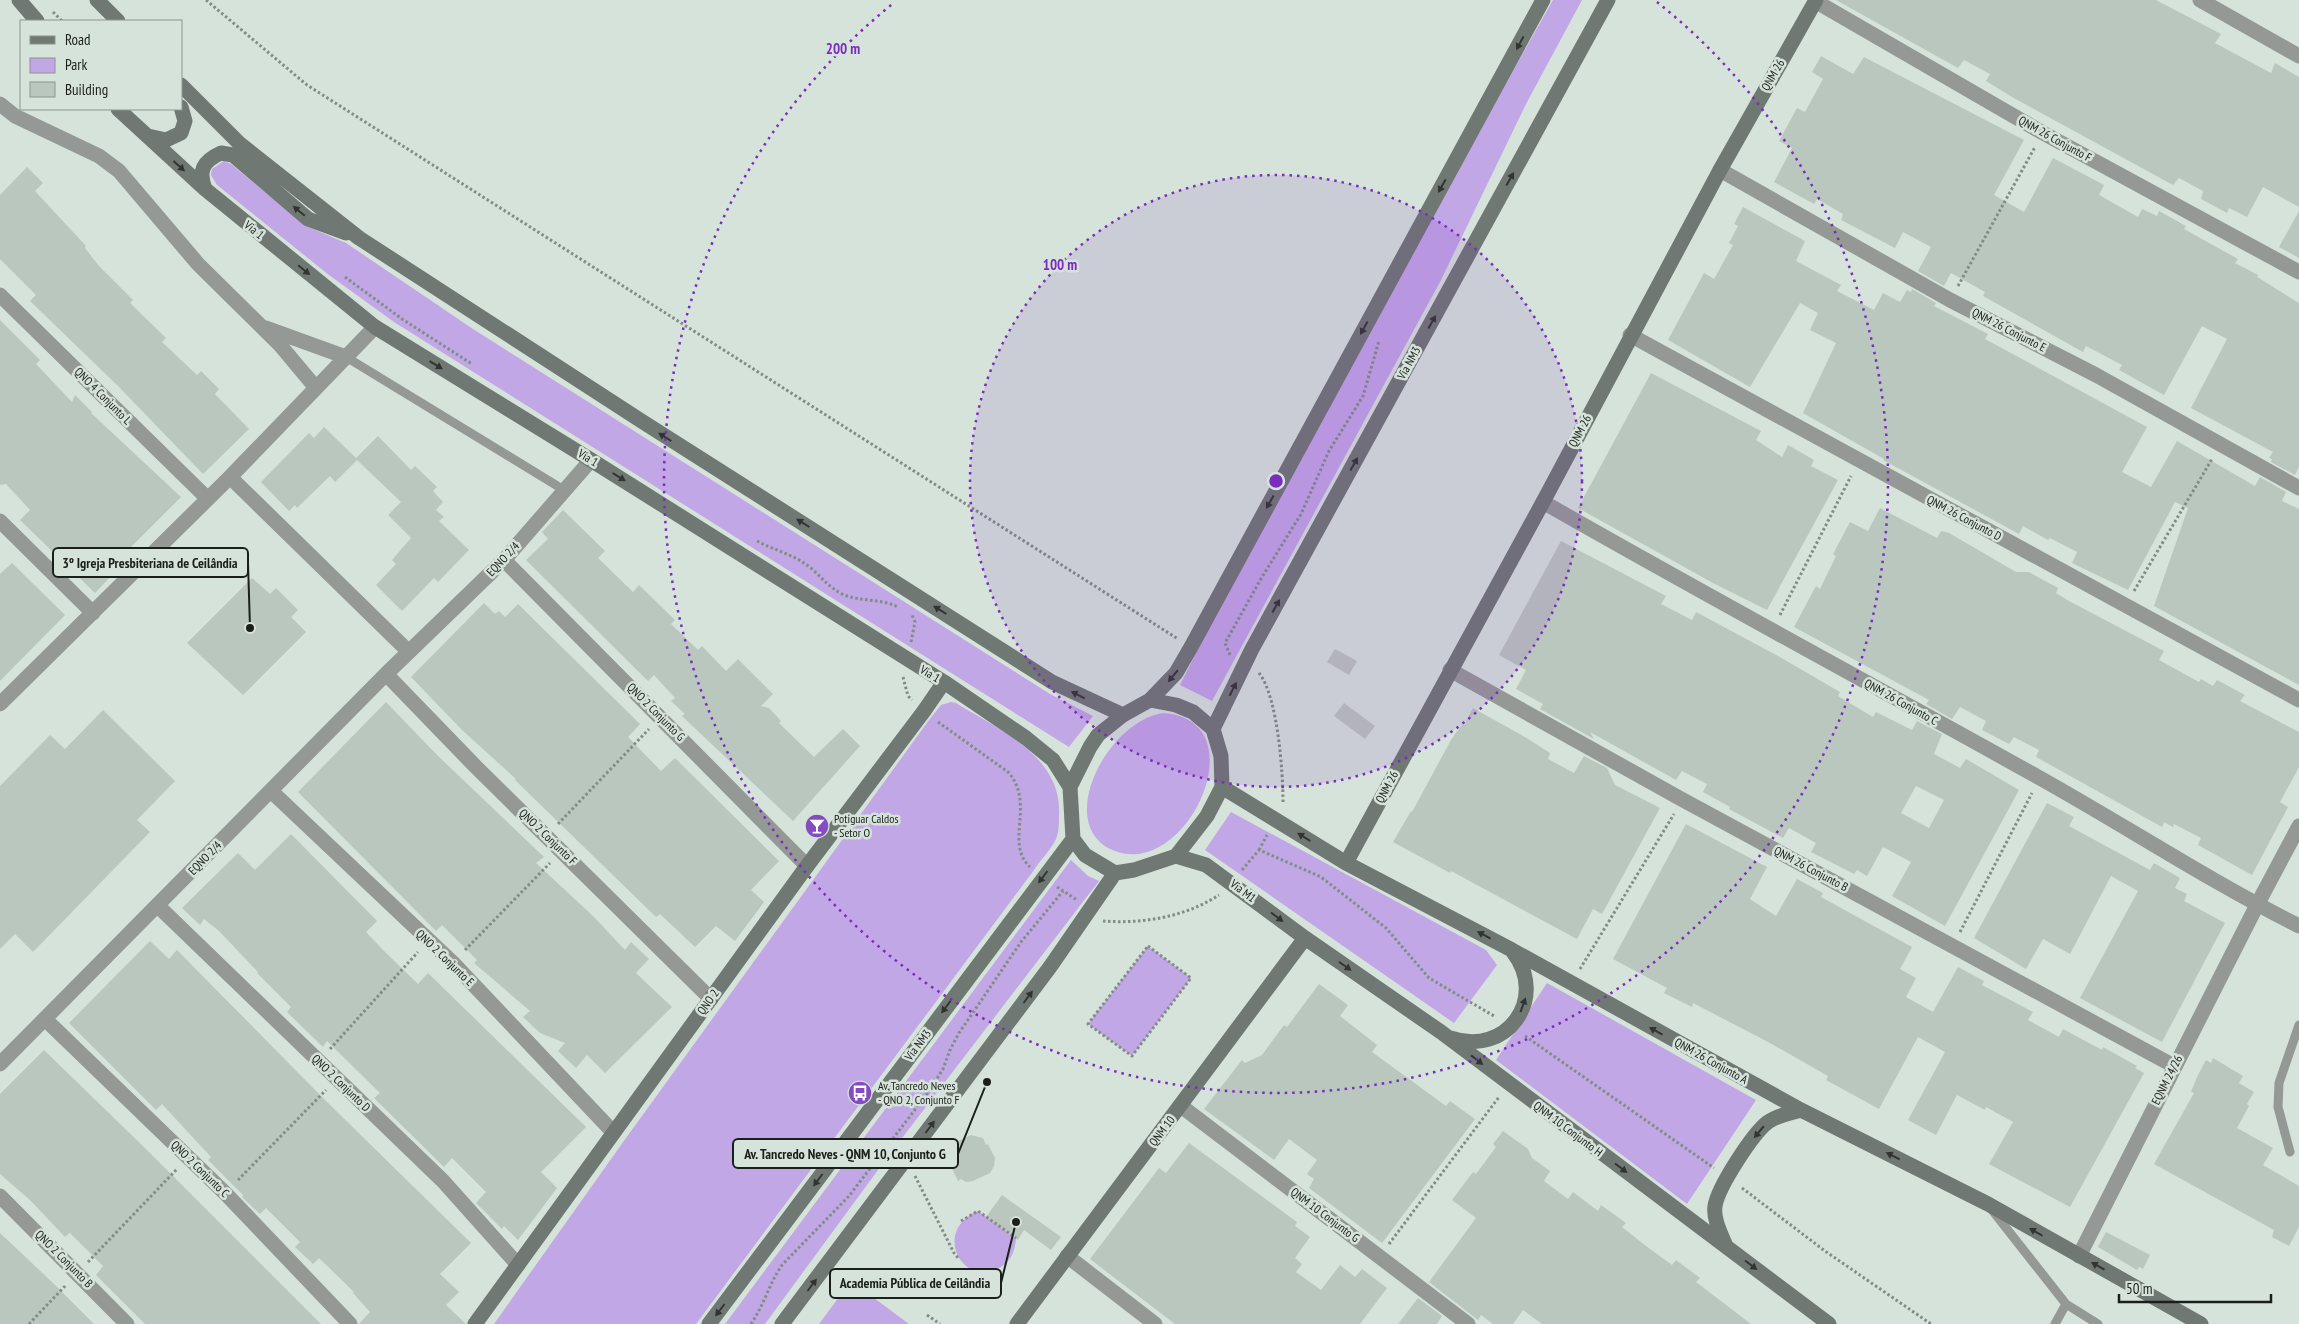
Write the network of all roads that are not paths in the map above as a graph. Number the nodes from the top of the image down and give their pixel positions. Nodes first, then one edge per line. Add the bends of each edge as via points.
1 (19, 0) edge
2 (95, 0) edge
3 (1543, 0) edge
4 (1608, 0) edge
5 (2200, 0) edge
6 (1815, 1) edge
7 (36, 20) edge
8 (100, 20) edge
9 (117, 20) edge
10 (2299, 56) edge
11 (182, 86) edge
12 (0, 104) edge
13 (119, 110) edge
14 (182, 110) edge
15 (144, 134) junction
16 (1720, 170) junction
17 (205, 189) junction
18 (359, 238) junction
19 (2299, 272) edge
20 (0, 295) edge
21 (260, 326) junction
22 (375, 328) junction
23 (1630, 335) junction
24 (346, 357) junction
25 (316, 388) junction
26 (591, 460) junction
27 (230, 477) junction
28 (2299, 488) edge
29 (564, 490) junction
30 (207, 498) junction
31 (1543, 502) junction
32 (0, 521) edge
33 (504, 560) junction
34 (93, 613) junction
35 (409, 652) junction
36 (1450, 670) junction
37 (386, 674) junction
38 (944, 682) junction
39 (1150, 700) junction
40 (2299, 700) edge
41 (0, 704) edge
42 (1123, 715) junction
43 (1213, 729) junction
44 (1070, 788) junction
45 (1222, 788) junction
46 (271, 791) junction
47 (2299, 826) edge
48 (1073, 839) junction
49 (1176, 856) junction
50 (1346, 863) junction
51 (807, 866) junction
52 (1115, 873) junction
53 (2257, 905) junction
54 (158, 906) junction
55 (2299, 926) edge
56 (1305, 938) junction
57 (1512, 950) junction
58 (711, 999) junction
59 (45, 1020) junction
60 (2299, 1025) edge
61 (1441, 1032) junction
62 (0, 1064) edge
63 (2174, 1066) junction
64 (1181, 1106) junction
65 (1801, 1110) junction
66 (614, 1132) junction
67 (2290, 1152) dead end
68 (0, 1196) edge
69 (1988, 1204) junction
70 (1726, 1246) junction
71 (1067, 1256) junction
72 (2079, 1256) junction
73 (518, 1265) junction
74 (2066, 1304) junction
75 (127, 1324) edge
76 (350, 1324) edge
77 (475, 1324) edge
78 (709, 1324) edge
79 (782, 1324) edge
80 (1017, 1324) edge
81 (1155, 1324) edge
82 (1468, 1324) edge
83 (1829, 1324) edge
84 (2054, 1324) edge
85 (2098, 1324) edge
86 (2202, 1324) edge

1 - 7 main road
2 - 8 main road
2 - 9 main road
3 -> 39 main road via 1191,647 1176,673
43 -> 4 main road, Via NM3 via 1252,649
5 - 10 street
6 - 16 main road, QNM 26
6 - 19 street, QNM 26 Conjunto F via 2043,133
11 - 18 main road via 240,144
12 - 21 street via 16,116 99,156 120,171 198,264
13 - 15 main road, Via 1
14 - 15 main road via 185,121 181,132 174,138 158,140
15 -> 17 main road, Via 1
16 - 23 main road, QNM 26
16 - 28 street, QNM 26 Conjunto E via 1950,300 2096,375
18 -> 17 main road via 308,219 233,154 221,153 204,164 200,172
17 -> 22 main road, Via 1
42 -> 18 main road via 1052,682
20 - 30 street, QNO 4 Conjunto L
21 - 24 street
21 - 25 street
22 - 24 street
22 -> 26 main road, Via 1
23 - 31 main road, QNM 26
23 - 40 street, QNM 26 Conjunto D
24 - 25 street
24 - 29 lane
25 - 27 street
26 - 29 street, EQNO 2/4
26 -> 38 main road, Via 1
27 - 30 street
27 - 35 street
29 - 33 street, EQNO 2/4
30 - 34 street
31 - 36 main road, QNM 26
31 - 53 street, QNM 26 Conjunto C via 2040,778
32 - 34 street
33 - 35 street, EQNO 2/4
33 - 51 street, QNO 2 Conjunto G
34 - 41 street
35 - 37 street, EQNO 2/4
36 - 50 main road, QNM 26
36 - 63 street, QNM 26 Conjunto B
37 - 46 street, EQNO 2/4
37 - 58 street, QNO 2 Conjunto F
38 - 44 main road, Via 1 via 1053,760
38 - 51 main road, QNO 2
39 - 42 main road
39 - 43 main road via 1193,712
42 - 44 main road via 1090,747
43 - 45 main road via 1221,756
44 - 48 main road
45 - 49 main road via 1207,816
50 -> 45 main road
46 - 54 street, EQNO 2/4
46 - 66 street, QNO 2 Conjunto E via 453,964
47 - 53 street, EQNM 24/26
48 - 52 main road via 1085,855
48 -> 78 main road, Via NM3
49 - 52 main road
49 -> 56 main road, Via M1 via 1206,865
57 -> 50 main road, QNM 26 Conjunto A
51 - 58 main road, QNO 2
79 -> 52 main road via 1050,967
53 - 55 street
53 - 63 street, EQNM 24/26
54 - 59 street, EQNO 2/4
54 - 73 street, QNO 2 Conjunto D via 443,1181
56 -> 61 main road, QNM 10 Conjunto H
56 - 64 main road, QNM 10
61 -> 57 main road via 1463,1042 1475,1042 1499,1036 1511,1026 1523,1009 1527,984 1520,960
65 -> 57 main road, QNM 26 Conjunto A
58 - 66 main road, QNO 2
59 - 62 street, EQNO 2/4
59 - 76 street, QNO 2 Conjunto C via 225,1194
60 - 67 lane via 2279,1083 2278,1107
61 -> 70 main road, QNM 10 Conjunto H
63 - 72 street, EQNM 24/26
64 - 71 main road, QNM 10
64 - 82 street, QNM 10 Conjunto G
69 -> 65 main road, QNM 26 Conjunto A
65 -> 70 main road via 1775,1118 1758,1130 1727,1177 1715,1206 1717,1223
66 - 73 main road, QNO 2
68 - 75 street, QNO 2 Conjunto B
72 -> 69 main road, QNM 26 Conjunto A
69 - 74 lane
70 -> 83 main road, QNM 10 Conjunto H
71 - 80 main road, QNM 10
71 - 81 street
86 -> 72 main road, QNM 26 Conjunto A
73 - 77 main road, QNO 2
74 - 84 lane
74 - 85 lane

